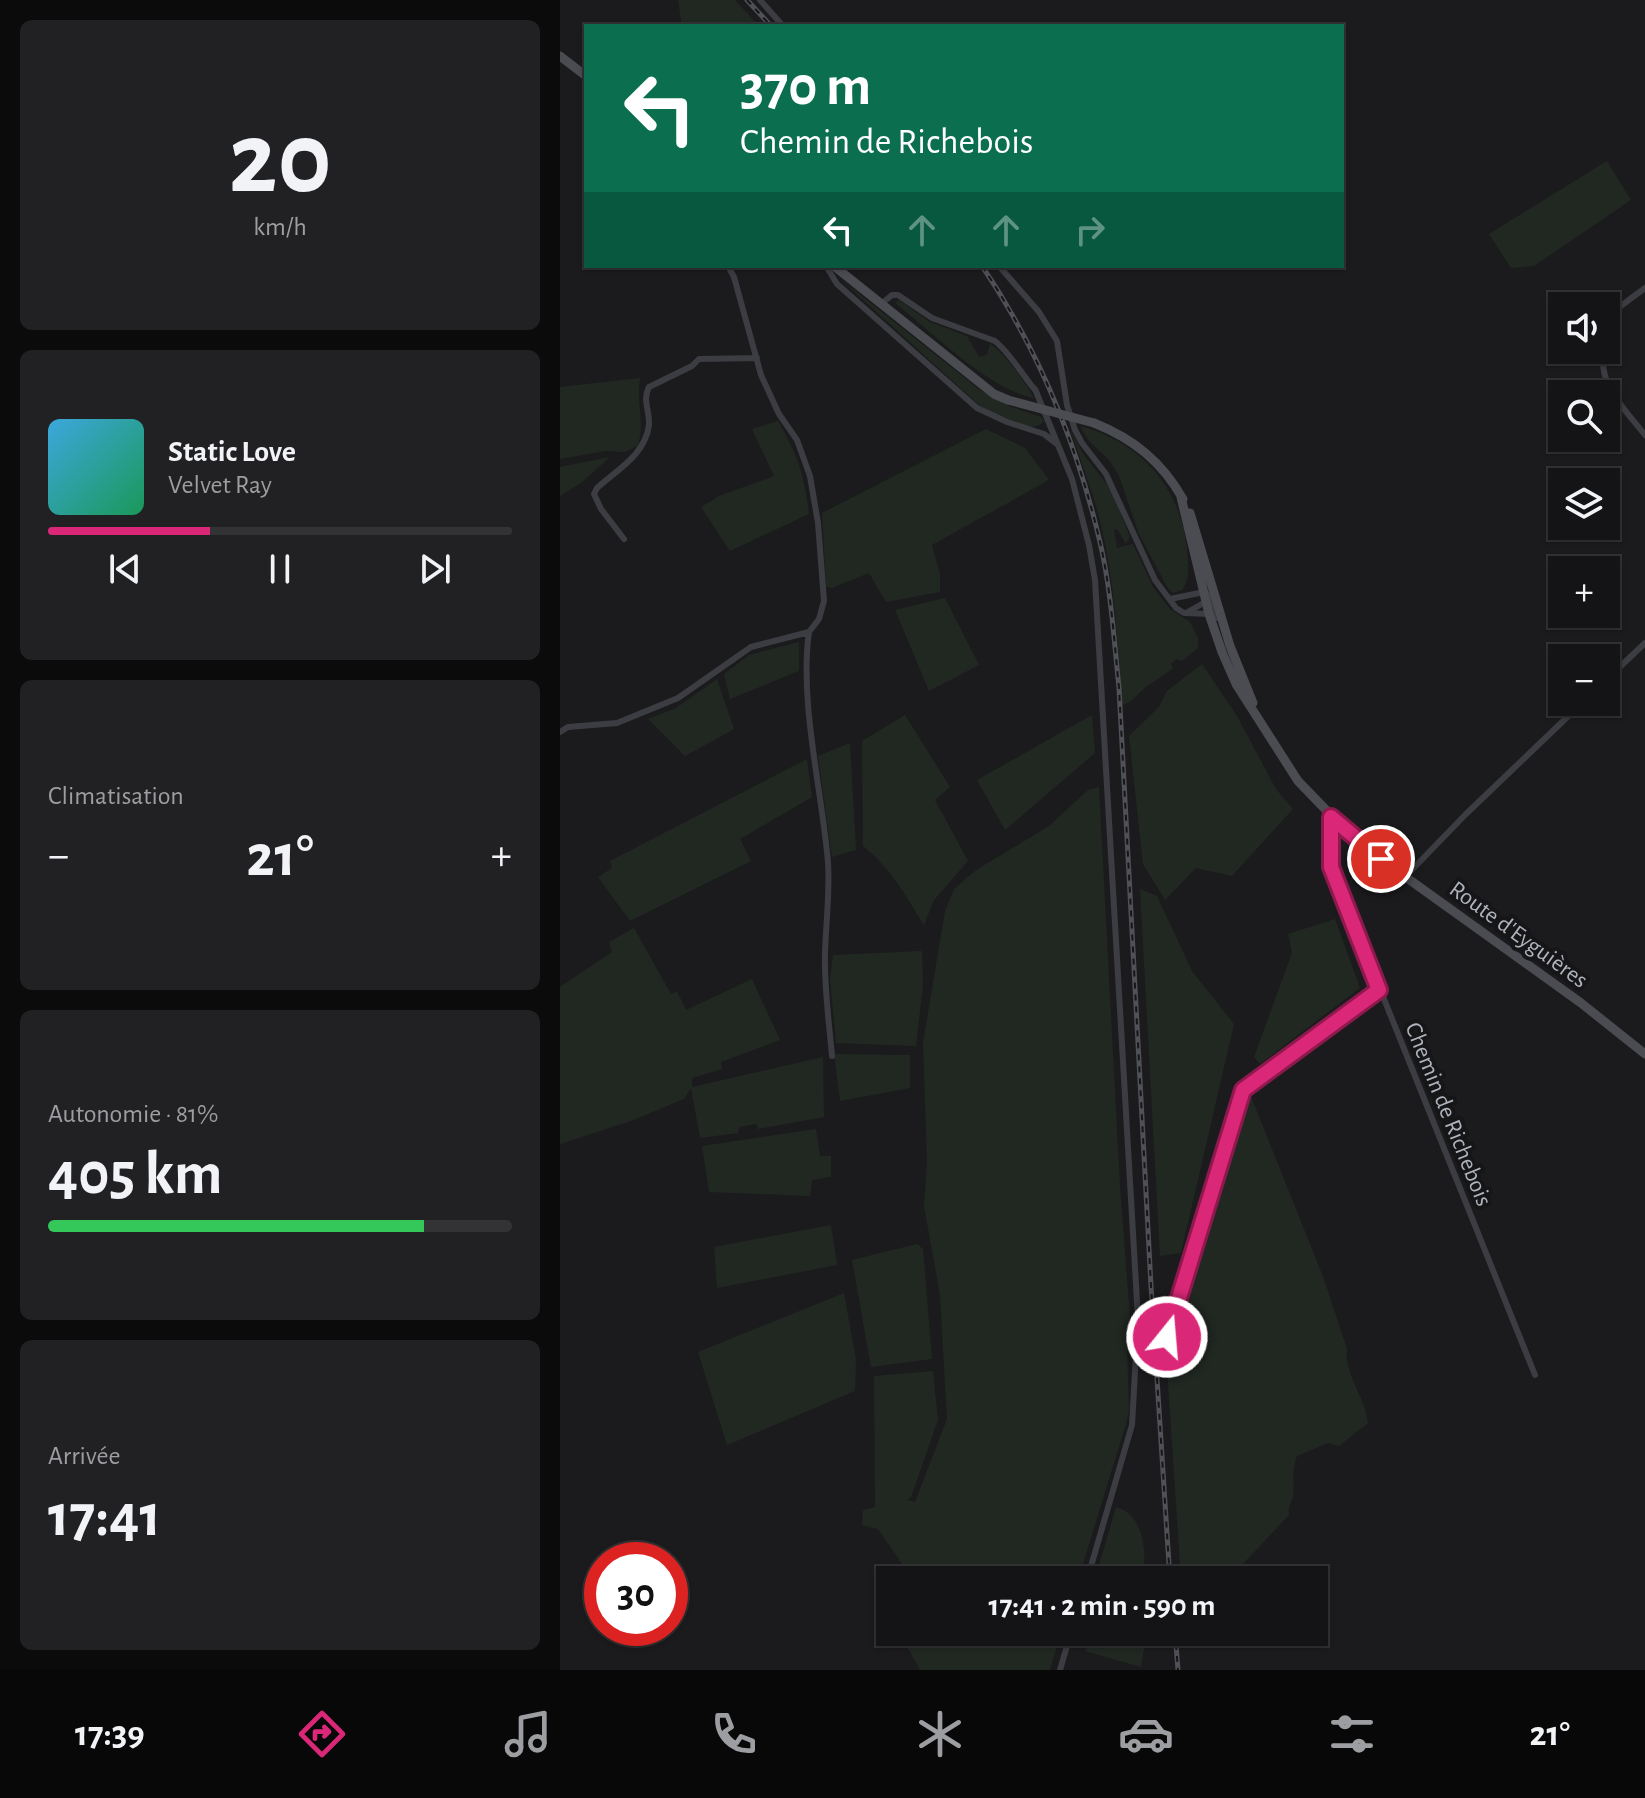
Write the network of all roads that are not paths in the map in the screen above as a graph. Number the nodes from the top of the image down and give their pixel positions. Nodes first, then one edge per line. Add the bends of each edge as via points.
1 (760, 0) edge
2 (781, 24) edge
3 (560, 56) edge
4 (584, 74) edge
5 (729, 268) edge
6 (827, 268) edge
7 (836, 268) edge
8 (1001, 268) edge
9 (1645, 288) edge
10 (881, 304) junction
11 (1620, 307) edge
12 (757, 358) junction
13 (1601, 364) edge
14 (1645, 435) edge
15 (1059, 445) junction
16 (624, 539) dead end
17 (1208, 595) junction
18 (1170, 599) junction
19 (1186, 613) junction
20 (1209, 614) junction
21 (809, 632) junction
22 (1645, 643) edge
23 (1620, 667) edge
24 (1568, 716) edge
25 (560, 732) edge
26 (1272, 742) junction
27 (1331, 817) junction
28 (1405, 877) junction
29 (1379, 990) junction
30 (1645, 1054) edge
31 (832, 1056) dead end
32 (1167, 1337) dead end
33 (1535, 1375) dead end
34 (1091, 1566) edge
35 (1067, 1646) edge
36 (1060, 1670) edge

1 - 2 street
3 - 4 main road
5 - 12 street
6 - 15 street via 837,284 977,408
7 - 10 main road
8 - 18 street via 1057,341 1075,430 1106,474 1155,580
9 - 11 street
10 - 15 street via 898,295 932,318 1004,348 1047,407
10 - 17 main road, Route d'Eyguières, bridge via 994,394 1094,423 1136,444 1170,478 1192,518
12 - 16 street via 699,359 649,387 649,424 640,449 594,494
12 - 21 street via 810,476 824,601
13 - 14 street via 1604,381
15 - 34 street via 1095,580 1138,1311 1132,1425
17 - 18 street
17 - 19 street
17 - 20 main road, Route d'Eyguières
17 - 26 main road, Route d'Eyguières
18 - 19 street
19 - 20 street
20 - 26 main road, Route d'Eyguières via 1236,684
21 - 25 street via 751,647 678,698 617,723
21 - 31 street via 812,736 829,883 825,979
22 - 23 street
24 - 28 street
26 - 27 main road, Route d'Eyguières
27 - 28 main road, Route d'Eyguières
27 - 29 street, Chemin de Richebois via 1331,867
28 - 30 main road, Route d'Eyguières
29 - 32 street via 1243,1090
29 - 33 street, Chemin de Richebois
35 - 36 street

